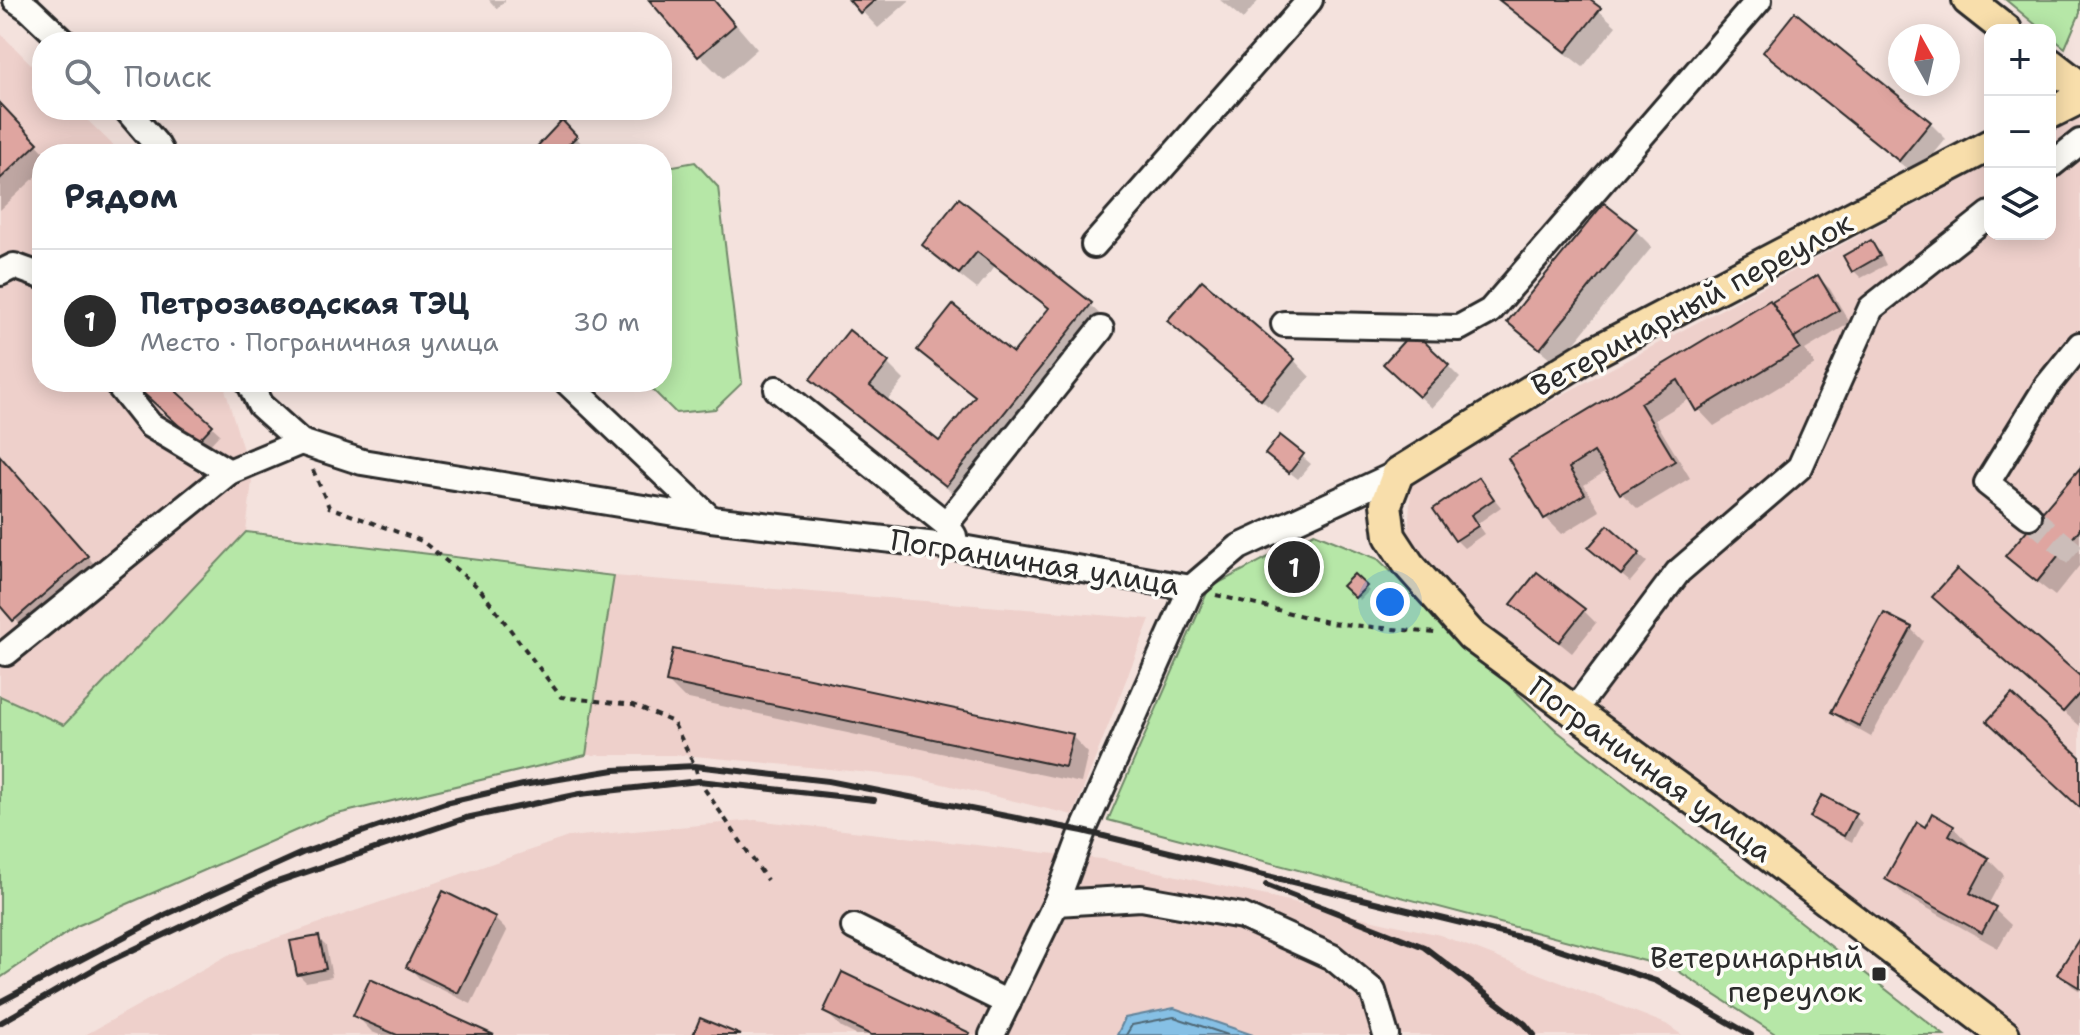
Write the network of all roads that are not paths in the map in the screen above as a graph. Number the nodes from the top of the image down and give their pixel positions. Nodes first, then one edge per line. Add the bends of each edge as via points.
1 (16, 0) edge
2 (1310, 0) edge
3 (1759, 0) edge
4 (1968, 0) edge
5 (1998, 24) edge
6 (53, 32) edge
7 (2056, 69) edge
8 (2080, 87) edge
9 (2080, 98) edge
10 (2056, 110) edge
11 (136, 120) edge
12 (2080, 142) edge
13 (156, 144) edge
14 (1984, 148) edge
15 (2056, 161) edge
16 (1984, 219) edge
17 (1094, 245) dead end
18 (32, 272) edge
19 (0, 273) edge
20 (1284, 324) dead end
21 (1101, 329) dead end
22 (2080, 345) edge
23 (777, 389) dead end
24 (124, 392) edge
25 (254, 392) edge
26 (578, 392) edge
27 (301, 442) junction
28 (229, 472) junction
29 (1398, 473) junction
30 (2029, 516) tunnel mouth
31 (711, 519) junction
32 (946, 524) junction
33 (962, 548) junction
34 (1191, 588) junction
35 (6, 653) dead end
36 (1573, 712) junction
37 (1056, 903) junction
38 (854, 927) dead end
39 (1008, 1003) junction
40 (992, 1035) edge
41 (1386, 1035) edge
42 (2004, 1035) edge

1 - 6 street
2 - 17 street
3 - 20 street via 1490,311 1459,328
4 - 5 main road
7 - 8 main road
9 - 10 main road
11 - 13 street
12 - 15 street
14 - 29 main road, Ветеринарный переулок via 1587,356
16 - 36 street via 1871,308 1800,467 1678,572
18 - 19 street via 14,266
21 - 32 street
22 - 30 street via 2047,386 1987,483
23 - 32 street
24 - 28 street via 150,425
25 - 27 street, Пограничная улица via 260,405
26 - 31 street
27 - 28 street
27 - 31 street, Пограничная улица via 362,462
28 - 35 street
29 - 34 street, Пограничная улица via 1239,547
29 - 36 main road, Пограничная улица via 1386,504 1390,536 1409,565 1472,636
31 - 33 street, Пограничная улица
32 - 33 street
33 - 34 street, Пограничная улица
34 - 37 street
36 - 42 main road, Пограничная улица
37 - 39 street
37 - 41 street via 1141,898 1242,916 1332,957 1363,982 1373,991
38 - 39 street
39 - 40 street

